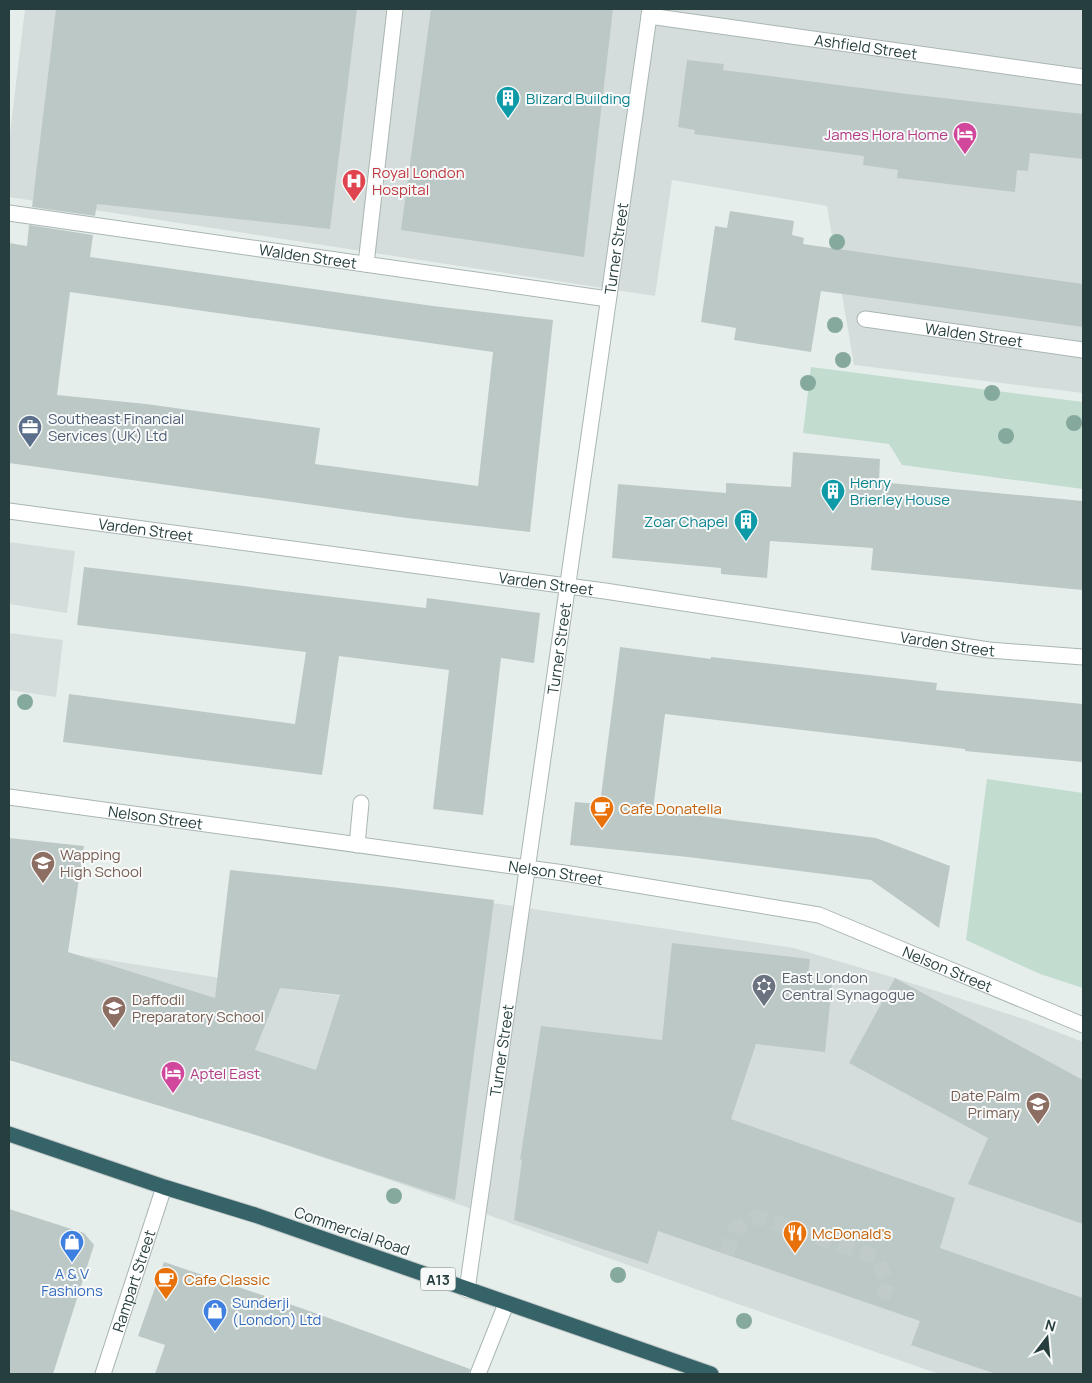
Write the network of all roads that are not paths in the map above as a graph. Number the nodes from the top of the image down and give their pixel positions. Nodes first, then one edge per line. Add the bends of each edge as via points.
1 (395, 9) edge
2 (649, 12) edge
3 (1083, 77) edge
4 (9, 212) edge
5 (366, 264) junction
6 (608, 298) junction
7 (865, 319) dead end
8 (1083, 350) edge
9 (9, 511) edge
10 (568, 586) junction
11 (1083, 657) edge
12 (9, 797) edge
13 (361, 803) dead end
14 (357, 845) junction
15 (527, 868) junction
16 (1083, 1025) edge
17 (9, 1134) edge
18 (164, 1187) junction
19 (467, 1290) junction
20 (506, 1304) junction
21 (103, 1374) edge
22 (478, 1374) edge
23 (711, 1374) edge

1 - 5 street
2 - 3 street, Ashfield Street
2 - 6 street, Turner Street
4 - 5 street, Walden Street
5 - 6 street, Walden Street
6 - 10 street, Turner Street
7 - 8 street, Walden Street
9 - 10 street, Varden Street
10 - 11 street, Varden Street via 989,650
10 - 15 street, Turner Street
12 - 14 street, Nelson Street
13 - 14 street
14 - 15 street, Nelson Street
15 - 16 street, Nelson Street via 819,915
15 - 19 street, Turner Street
17 - 18 highway, Commercial Road / A13
18 - 19 highway, Commercial Road / A13 via 255,1215
18 - 21 street, Rampart Street
19 - 20 highway, Commercial Road / A13
20 - 22 street
20 - 23 highway, Commercial Road / A13

